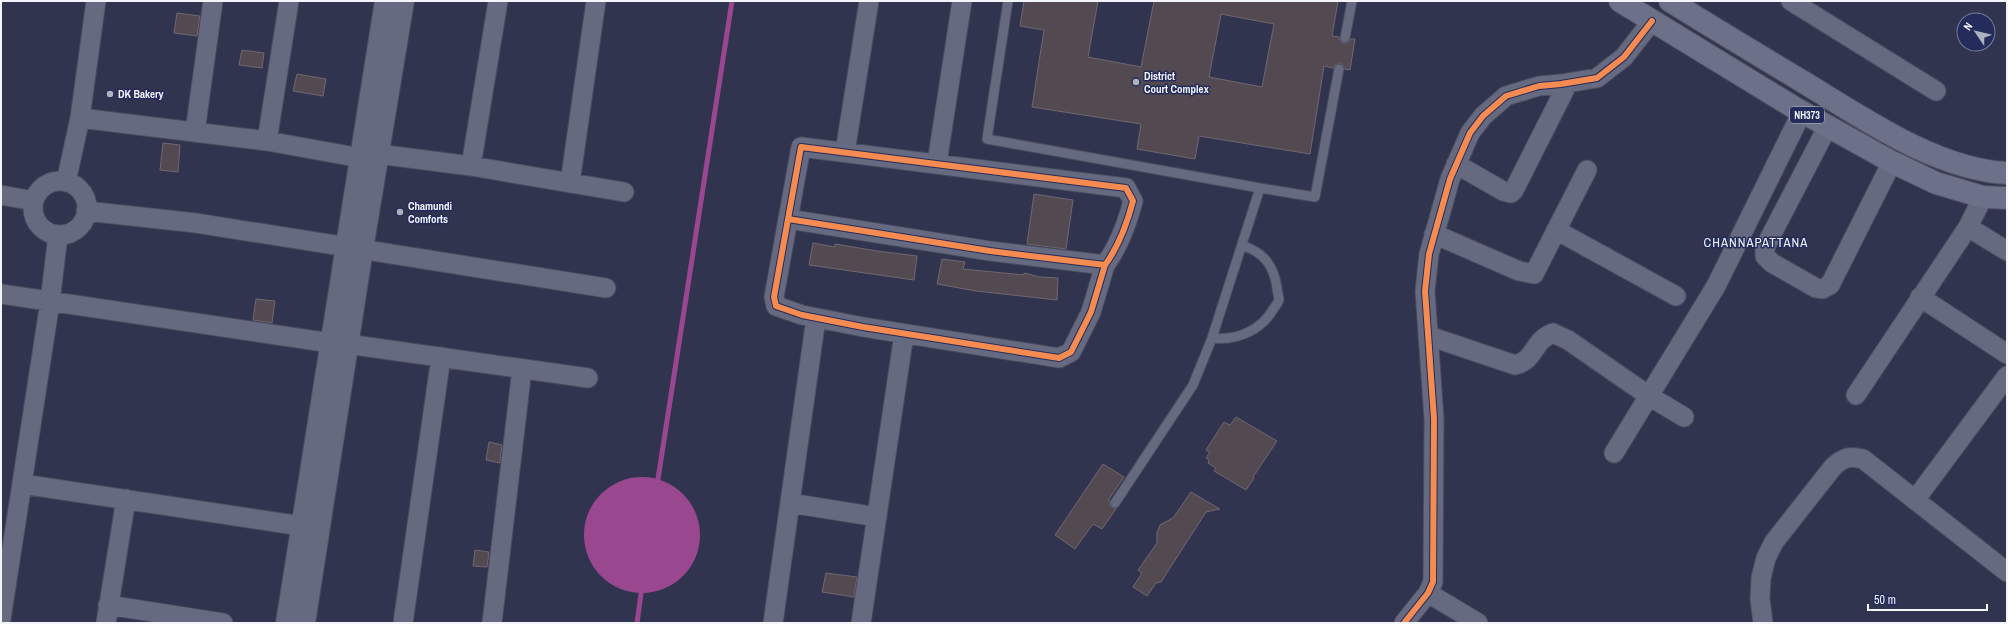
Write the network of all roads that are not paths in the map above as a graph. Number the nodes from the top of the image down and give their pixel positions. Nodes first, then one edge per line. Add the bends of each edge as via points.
1 (96, 1) edge
2 (213, 1) edge
3 (289, 1) edge
4 (386, 1) edge
5 (403, 1) edge
6 (498, 1) edge
7 (596, 1) edge
8 (869, 1) edge
9 (962, 1) edge
10 (1008, 1) edge
11 (1352, 1) edge
12 (1620, 1) edge
13 (1665, 1) edge
14 (1790, 1) edge
15 (1684, 4) edge
16 (1652, 21) junction
17 (1345, 38) dead end
18 (1339, 69) dead end
19 (1568, 83) junction
20 (1936, 91) dead end
21 (1802, 112) junction
22 (80, 118) junction
23 (1828, 126) junction
24 (195, 132) junction
25 (267, 141) junction
26 (845, 152) junction
27 (370, 156) junction
28 (1892, 162) junction
29 (937, 163) junction
30 (1456, 164) junction
31 (471, 166) junction
32 (1588, 170) dead end
33 (2007, 173) edge
34 (66, 182) junction
35 (570, 183) junction
36 (1260, 188) junction
37 (624, 192) dead end
38 (1, 195) edge
39 (1983, 197) junction
40 (2007, 198) edge
41 (34, 201) junction
42 (86, 211) junction
43 (788, 219) junction
44 (1968, 227) junction
45 (1556, 230) junction
46 (1434, 234) junction
47 (58, 235) junction
48 (1243, 246) junction
49 (354, 248) junction
50 (2007, 251) edge
51 (1105, 265) junction
52 (606, 288) dead end
53 (1, 294) edge
54 (1676, 296) dead end
55 (1920, 297) junction
56 (50, 302) junction
57 (816, 318) junction
58 (904, 334) junction
59 (1428, 336) junction
60 (1212, 338) junction
61 (339, 344) junction
62 (2007, 354) edge
63 (441, 357) junction
64 (522, 369) junction
65 (2007, 376) edge
66 (588, 378) dead end
67 (1856, 395) dead end
68 (1649, 396) junction
69 (1684, 417) dead end
70 (1614, 453) dead end
71 (22, 484) junction
72 (126, 499) junction
73 (1915, 500) junction
74 (790, 503) junction
75 (1115, 503) dead end
76 (877, 517) junction
77 (302, 526) junction
78 (2007, 572) edge
79 (1428, 593) junction
80 (107, 614) edge
81 (1, 619) edge
82 (186, 620) edge
83 (223, 623) edge
84 (287, 623) edge
85 (304, 623) edge
86 (403, 623) edge
87 (492, 623) edge
88 (773, 623) edge
89 (861, 623) edge
90 (1404, 623) edge
91 (1478, 623) edge
92 (1763, 623) edge

1 - 22 street
2 - 24 street
3 - 25 street
4 - 27 street
5 - 27 street
6 - 31 street
7 - 35 street
8 - 26 street
9 - 29 street
10 - 36 lane via 987,139
11 - 17 lane
12 - 16 highway, NH373
13 - 16 highway
14 - 20 street
15 - 33 highway, NH373 via 1907,142 1957,165
16 - 19 street via 1624,57 1597,78
16 - 21 highway, NH373
18 - 36 lane via 1315,198
19 - 30 street via 1539,86 1506,96 1483,116 1470,133
19 - 30 street via 1514,190 1510,193
21 - 23 highway, NH373
21 - 68 street via 1716,286
22 - 24 street
22 - 34 street
23 - 28 highway, NH373
23 - 28 street via 1765,247 1765,256 1772,264 1816,288 1822,289 1830,285
24 - 25 street
25 - 27 street
26 - 29 street
26 - 43 street via 801,147
27 - 31 street
27 - 49 street
28 - 39 highway, NH373 via 1936,183
29 - 51 street via 1126,188 1133,201 1114,252
30 - 46 street
31 - 35 street
32 - 45 street
34 - 41 street via 54,182 43,187
34 - 42 street via 84,196
35 - 37 street
36 - 48 lane
38 - 41 street
39 - 40 highway, NH373
39 - 44 street
41 - 47 street via 34,217 38,224
42 - 47 street via 80,226 66,234
42 - 49 street via 196,223
43 - 51 street via 990,251
43 - 57 street via 774,297 776,306
44 - 50 street
44 - 55 street
45 - 46 street via 1534,274 1519,271
45 - 54 street
46 - 59 street via 1425,291
47 - 56 street
48 - 60 lane
48 - 60 lane via 1254,249 1270,263 1276,279 1279,300 1268,320 1246,334 1226,340
49 - 52 street
49 - 61 street
51 - 58 street via 1091,312 1071,352 1059,358
53 - 56 street
55 - 62 street
55 - 67 street
56 - 61 street
56 - 71 street
57 - 58 street
57 - 74 street
58 - 76 street
59 - 68 street via 1515,365 1524,363 1543,338 1553,334 1568,340
59 - 79 street via 1434,419 1434,570 1433,582
60 - 75 lane via 1193,385
61 - 63 street
61 - 77 street
61 - 85 street
63 - 64 street
63 - 86 street
64 - 66 street
64 - 87 street
65 - 73 street
68 - 69 street
68 - 70 street
71 - 72 street
71 - 81 street
72 - 77 street
72 - 80 street
73 - 78 street
73 - 92 street via 1863,459 1851,456 1842,459 1774,542 1766,558 1761,578 1760,599
74 - 76 street
74 - 88 street
76 - 89 street
77 - 84 street
79 - 90 street
79 - 91 street
80 - 82 street
82 - 83 street

